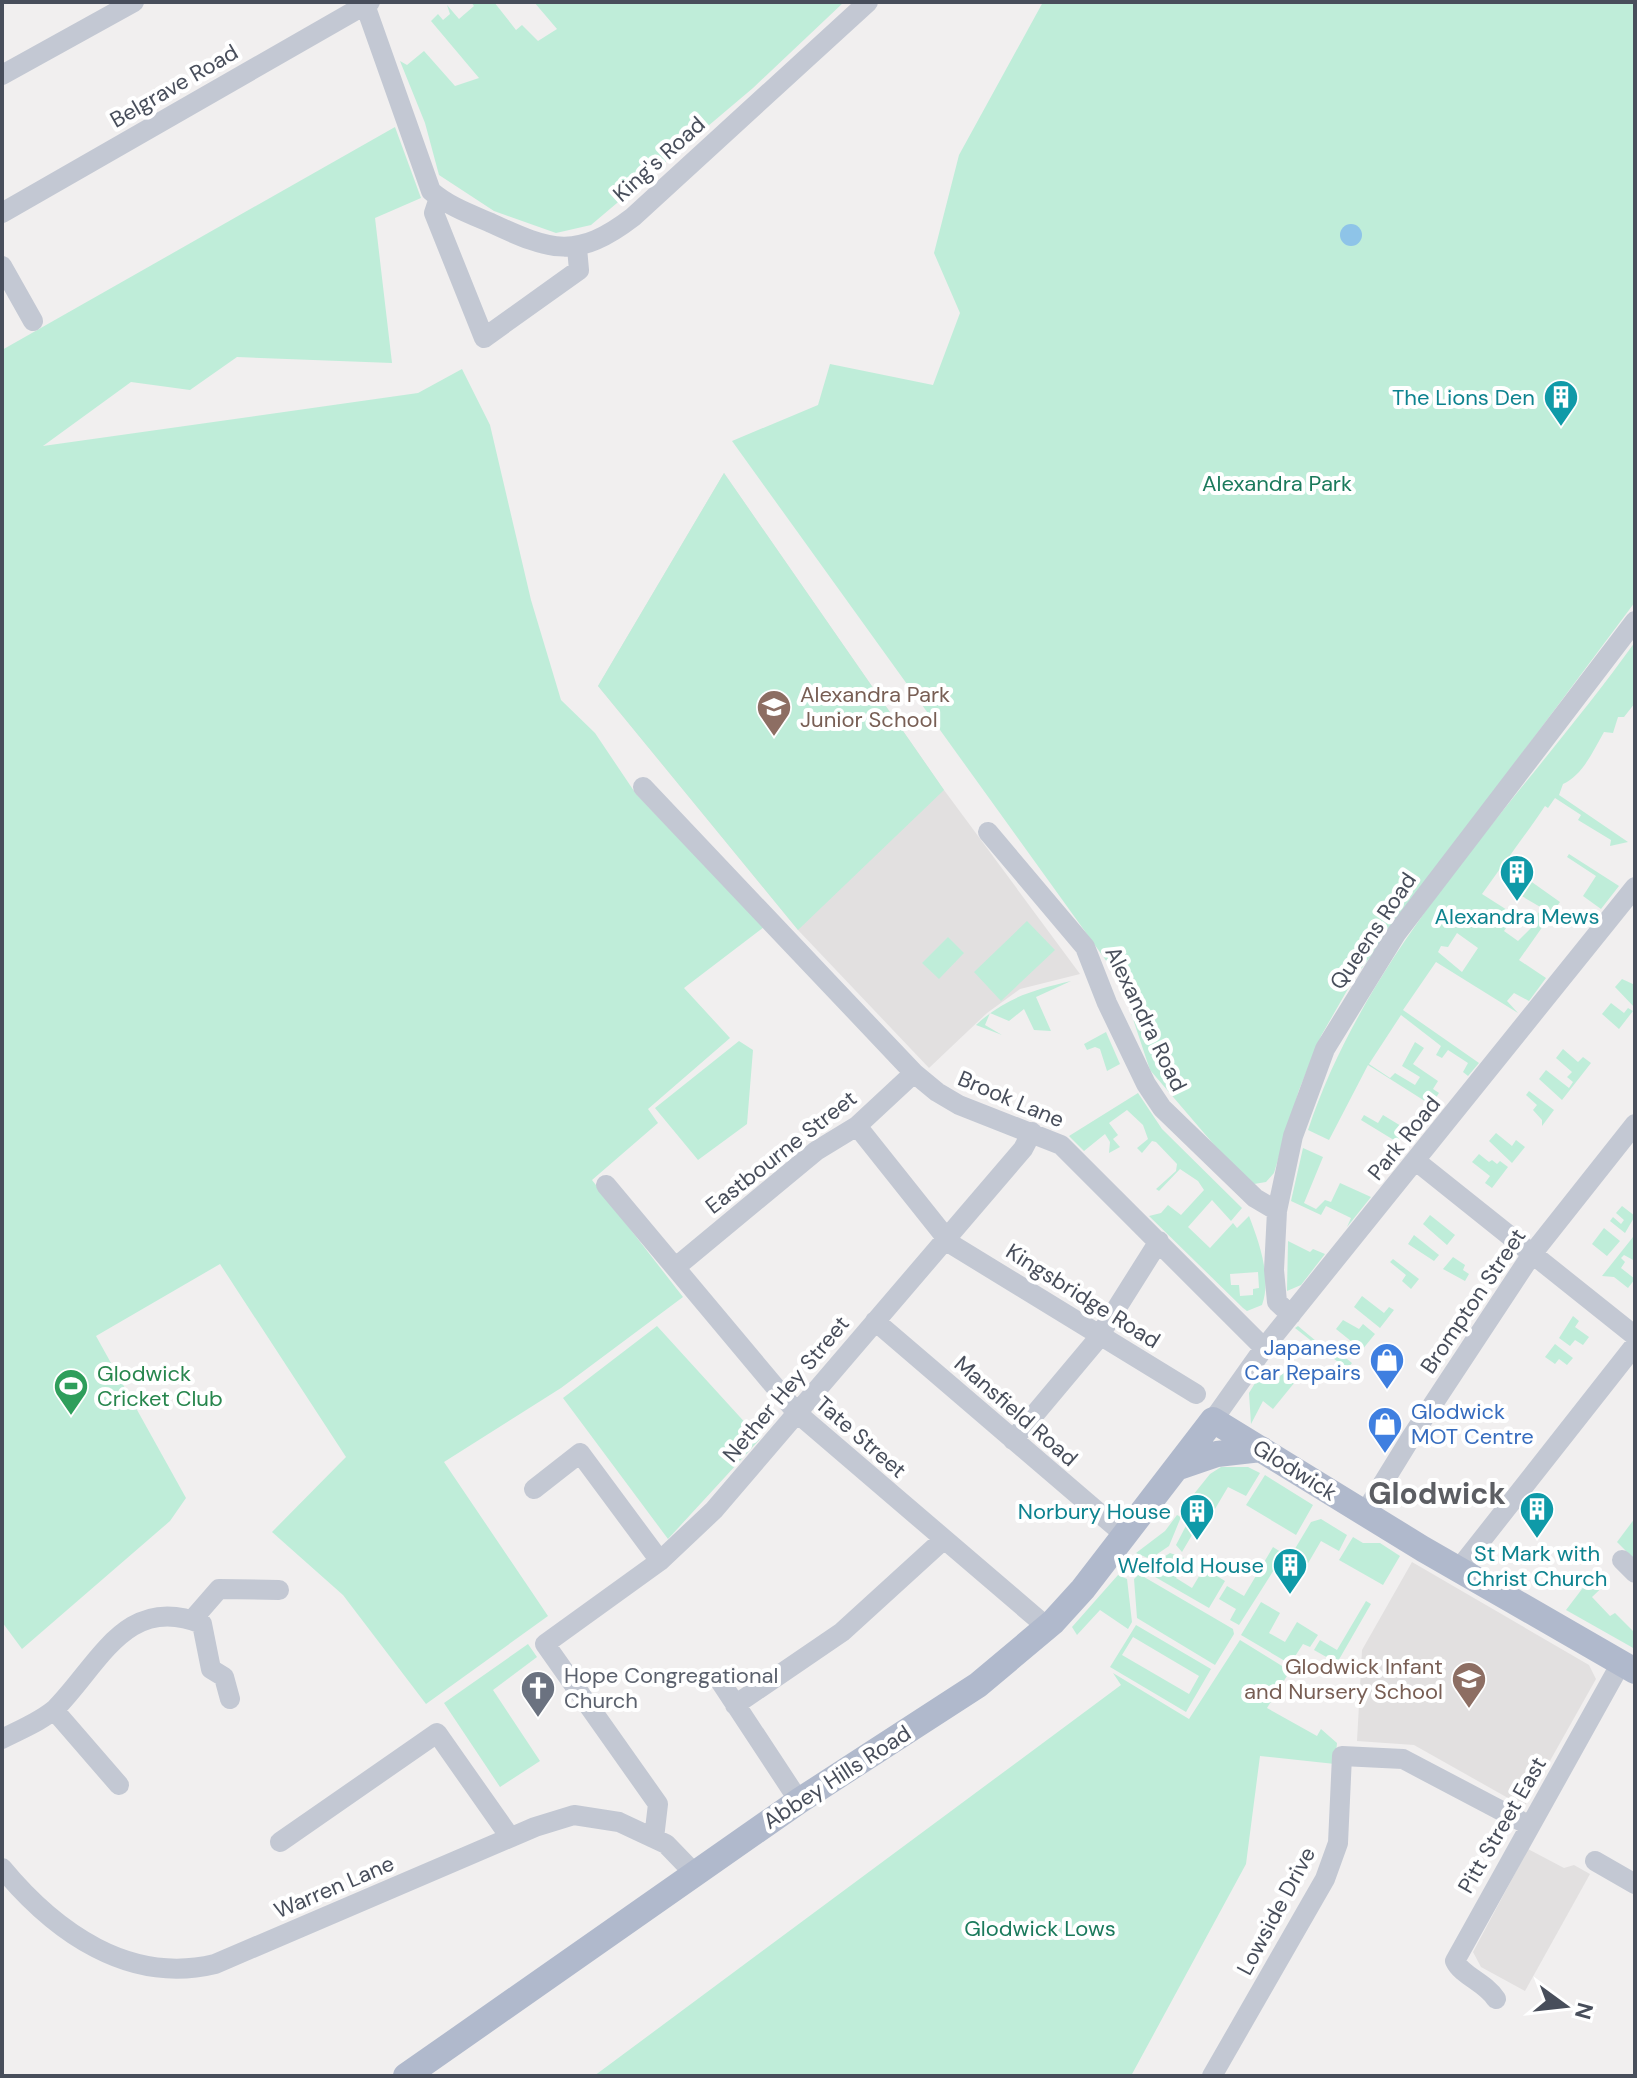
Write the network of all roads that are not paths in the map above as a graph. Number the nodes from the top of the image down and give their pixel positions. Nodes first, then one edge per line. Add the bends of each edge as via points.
1 (134, 2) edge
2 (868, 2) edge
3 (367, 3) edge
4 (2, 75) edge
5 (439, 198) junction
6 (2, 213) edge
7 (577, 248) junction
8 (2, 266) edge
9 (33, 321) dead end
10 (1635, 621) edge
11 (643, 787) dead end
12 (988, 832) dead end
13 (1635, 887) edge
14 (914, 1073) junction
15 (1635, 1124) edge
16 (857, 1126) junction
17 (1032, 1132) junction
18 (1416, 1161) junction
19 (606, 1185) dead end
20 (1277, 1211) junction
21 (947, 1238) junction
22 (1159, 1241) junction
23 (1532, 1254) junction
24 (676, 1267) junction
25 (1291, 1315) junction
26 (875, 1321) junction
27 (1101, 1334) junction
28 (1635, 1336) edge
29 (1635, 1345) edge
30 (1264, 1348) junction
31 (1233, 1390) junction
32 (1196, 1394) dead end
33 (797, 1413) junction
34 (1213, 1420) junction
35 (1013, 1440) junction
36 (1254, 1445) junction
37 (1179, 1467) junction
38 (534, 1489) dead end
39 (1364, 1514) junction
40 (1126, 1536) junction
41 (943, 1540) junction
42 (660, 1561) junction
43 (1458, 1570) junction
44 (279, 1590) dead end
45 (197, 1622) junction
46 (1047, 1627) junction
47 (1628, 1667) edge
48 (720, 1681) dead end
49 (230, 1699) dead end
50 (735, 1705) junction
51 (54, 1710) junction
52 (2, 1739) edge
53 (119, 1785) dead end
54 (799, 1801) junction
55 (1530, 1826) junction
56 (510, 1837) junction
57 (654, 1838) junction
58 (280, 1842) dead end
59 (1609, 1861) dead end
60 (2, 1868) edge
61 (694, 1873) junction
62 (1635, 1884) edge
63 (1496, 1999) dead end
64 (406, 2076) edge
65 (1212, 2076) edge

1 - 4 street
2 - 7 street, King's Road via 633,217
3 - 5 street via 431,191
3 - 6 street, Belgrave Road
5 - 7 street via 542,246
5 - 7 street via 434,213 484,338 579,270
8 - 9 street
10 - 20 street, Queens Road via 1396,934 1332,1037 1293,1136
11 - 14 street, Brook Lane
12 - 20 street, Alexandra Road via 1085,947 1145,1082 1162,1108 1255,1198
13 - 18 street, Park Road
14 - 16 street, Eastbourne Street
14 - 17 street, Brook Lane via 959,1105
15 - 23 street, Brompton Street
16 - 21 street, Kingsbridge Road
16 - 24 street, Eastbourne Street via 816,1151
17 - 21 street, Nether Hey Street
17 - 22 street, Brook Lane via 1061,1145
18 - 23 street
18 - 25 street, Park Road
19 - 24 street, Tate Street
20 - 25 street, Queens Road via 1277,1302
21 - 26 street, Nether Hey Street
21 - 27 street, Kingsbridge Road
22 - 27 street
22 - 30 street, Brook Lane
23 - 28 street
23 - 39 street, Brompton Street
24 - 33 street, Tate Street
25 - 30 street, Park Road
26 - 33 street, Nether Hey Street
26 - 35 street, Mansfield Road
27 - 32 street, Kingsbridge Road
27 - 35 street
29 - 43 street
30 - 31 street, Park Road
31 - 34 street, Park Road
31 - 36 street via 1239,1425
33 - 41 street, Tate Street
33 - 42 street, Nether Hey Street via 714,1510
34 - 36 main road, Glodwick
34 - 37 main road, Abbey Hills Road
35 - 40 street, Mansfield Road
36 - 37 main road
36 - 39 main road, Glodwick
37 - 40 main road, Abbey Hills Road
38 - 42 street via 580,1453
39 - 43 main road, Glodwick
40 - 46 main road, Abbey Hills Road
41 - 46 street, Tate Street
41 - 50 street via 842,1632
42 - 57 street, Nether Hey Street via 545,1644 658,1804
43 - 47 main road, Glodwick
44 - 45 street via 219,1589
45 - 49 street via 211,1669 224,1677
45 - 51 street via 180,1614 149,1616 100,1653
46 - 54 main road, Abbey Hills Road via 978,1685
47 - 55 street, Pitt Street East
48 - 50 street
50 - 54 street
51 - 52 street
51 - 53 street
54 - 61 main road, Abbey Hills Road
55 - 63 street, Pitt Street East via 1455,1961
55 - 65 street, Lowside Drive via 1403,1759 1342,1756 1338,1843 1325,1879
56 - 57 street, Warren Lane via 574,1815 619,1822
56 - 58 street via 437,1733
56 - 60 street, Warren Lane via 215,1964 189,1970 123,1961 79,1941 30,1902
57 - 61 street, Warren Lane
59 - 62 street
61 - 64 main road, Abbey Hills Road

